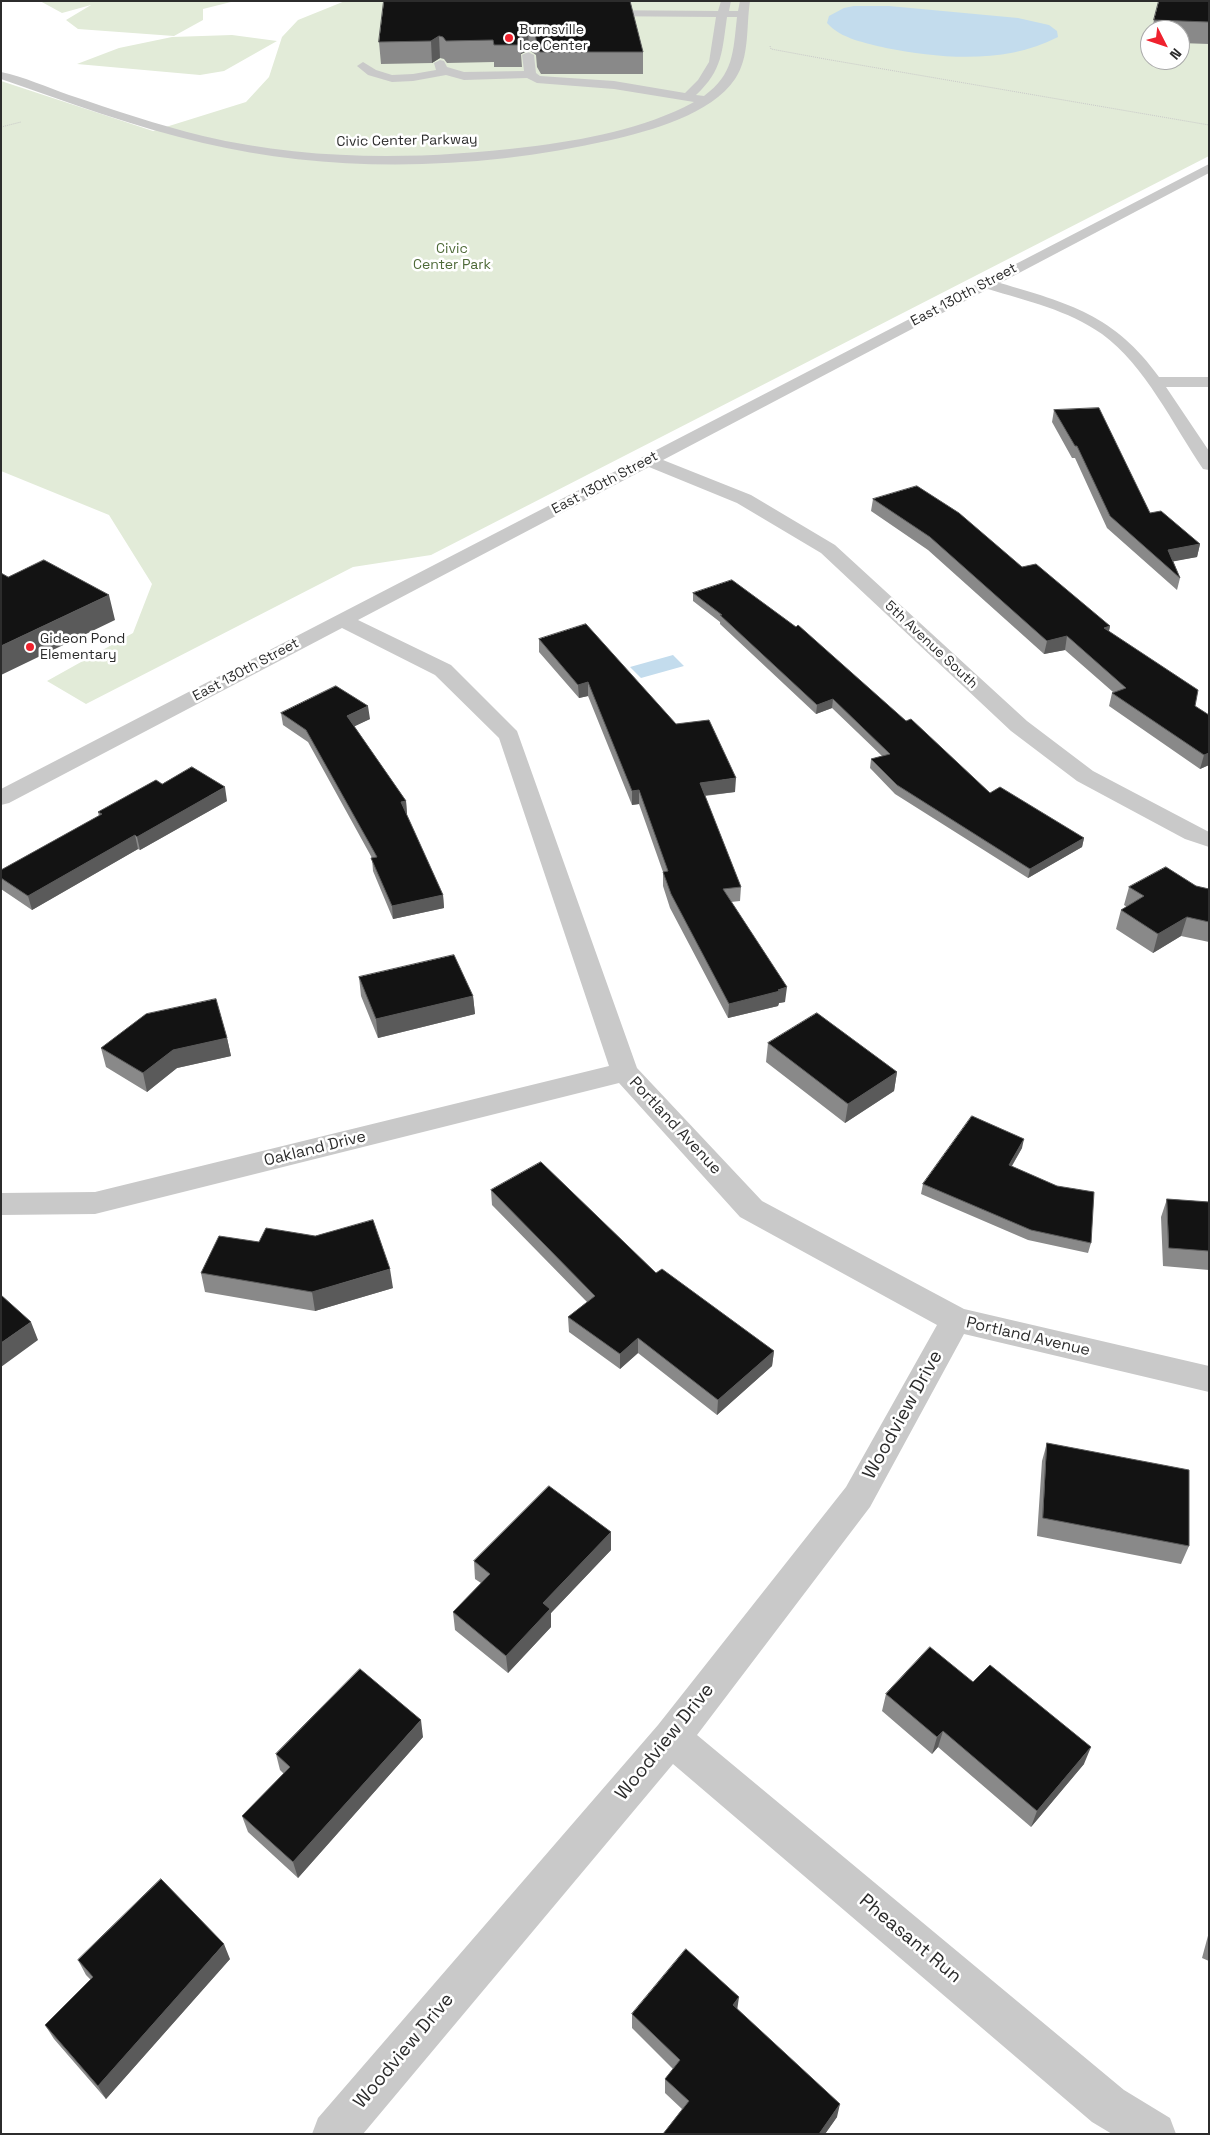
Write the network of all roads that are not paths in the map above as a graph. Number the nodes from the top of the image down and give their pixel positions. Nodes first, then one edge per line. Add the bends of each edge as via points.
1 (575, 1) edge
2 (726, 1) edge
3 (745, 2) edge
4 (724, 14) junction
5 (742, 16) junction
6 (528, 55) edge
7 (1, 65) edge
8 (363, 66) dead end
9 (530, 74) junction
10 (1, 75) edge
11 (686, 96) junction
12 (706, 100) junction
13 (1209, 168) edge
14 (986, 284) junction
15 (1154, 382) junction
16 (1209, 382) edge
17 (648, 460) junction
18 (1209, 465) edge
19 (342, 620) junction
20 (1, 798) edge
21 (1209, 840) edge
22 (625, 1072) junction
23 (1, 1204) edge
24 (956, 1320) junction
25 (1209, 1379) edge
26 (671, 1738) junction
27 (334, 2134) edge
28 (1154, 2134) edge

1 - 4 street via 567,8 588,13
2 - 3 street
2 - 4 street, Civic Center Parkway
3 - 5 street, Civic Center Parkway
4 - 5 street
4 - 11 street, Civic Center Parkway via 714,68 700,86
5 - 12 street, Civic Center Parkway via 734,69
6 - 9 street
7 - 11 street, Civic Center Parkway via 214,132 267,143 335,150 439,150 545,140 636,119
8 - 9 street via 376,75 389,78 408,78 442,67 472,76
9 - 11 street via 543,80 614,85
10 - 12 street, Civic Center Parkway via 206,140 279,153 355,158 441,158 555,146 631,131 669,118
11 - 12 street
13 - 14 street, East 130th Street
14 - 15 street via 1046,302 1100,327 1122,342
14 - 17 street, East 130th Street
15 - 16 street
15 - 18 street
17 - 19 street, East 130th Street
17 - 21 street, 5th Avenue South via 744,499 828,548 1019,726 1085,776
19 - 20 street, East 130th Street
19 - 22 street, Portland Avenue via 443,670 509,736
22 - 23 street, Oakland Drive via 95,1203
22 - 24 street, Portland Avenue via 751,1209
24 - 25 street, Portland Avenue
24 - 26 street, Woodview Drive via 858,1497
26 - 27 street, Woodview Drive
26 - 28 street, Pheasant Run via 1108,2106

